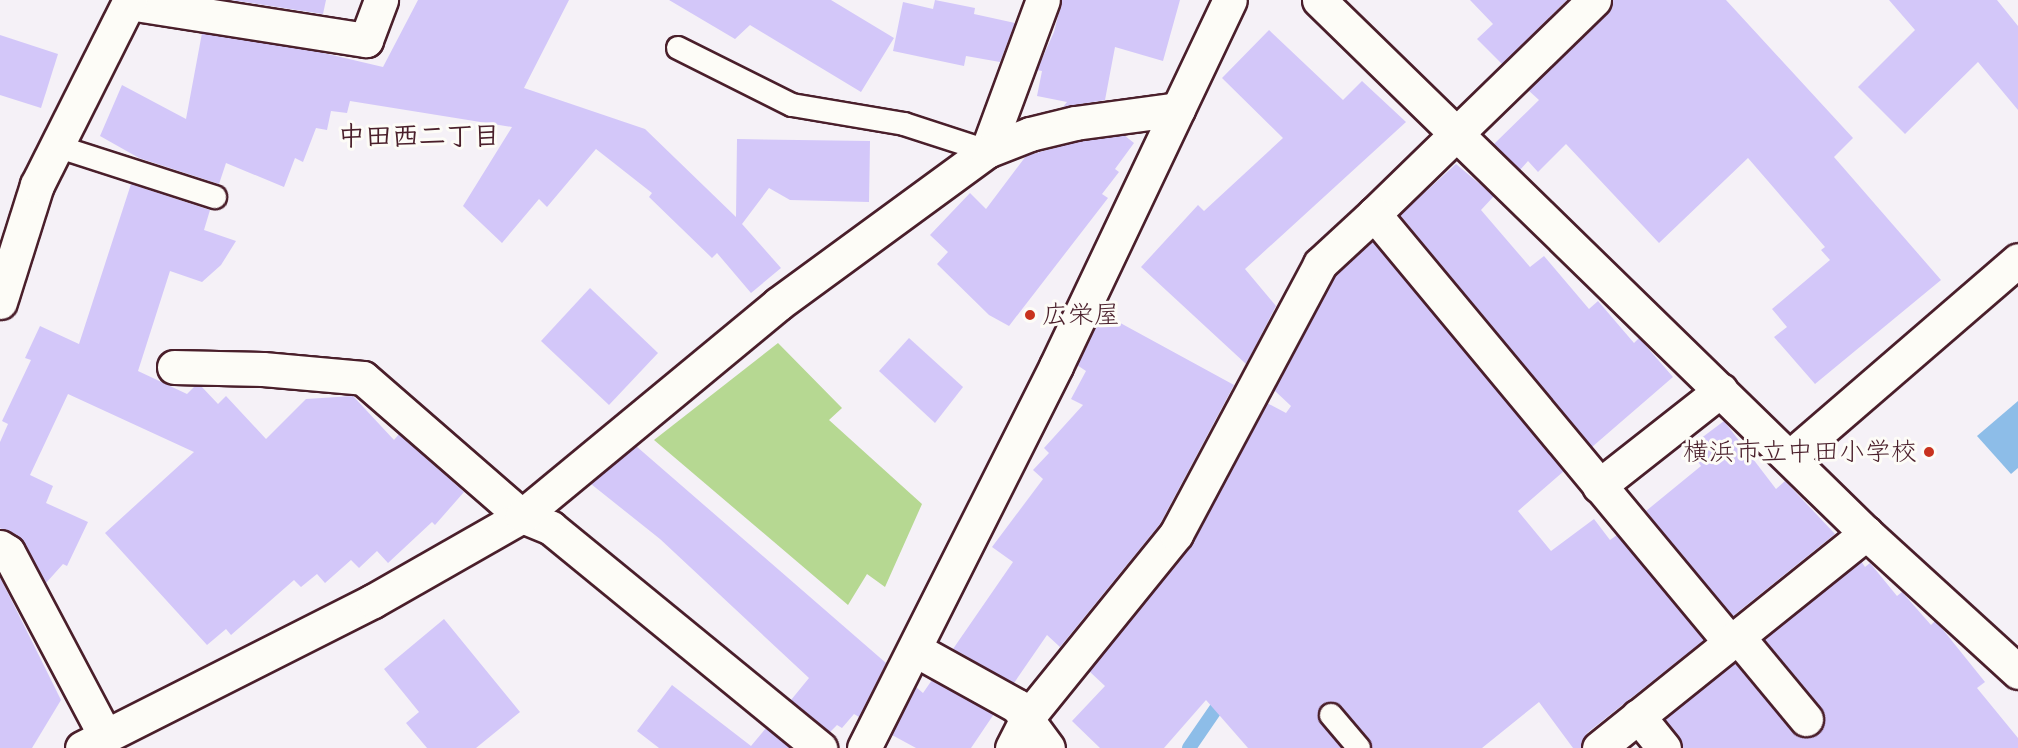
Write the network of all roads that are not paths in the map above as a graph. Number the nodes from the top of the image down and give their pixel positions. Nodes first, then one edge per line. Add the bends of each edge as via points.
1 (381, 0) edge
2 (1043, 0) edge
3 (1230, 0) edge
4 (1319, 0) edge
5 (1594, 0) edge
6 (129, 2) edge
7 (678, 48) dead end
8 (1178, 109) junction
9 (1456, 134) junction
10 (56, 146) junction
11 (987, 152) junction
12 (216, 196) dead end
13 (1374, 214) junction
14 (2018, 261) edge
15 (0, 302) edge
16 (174, 368) dead end
17 (1721, 390) junction
18 (1790, 457) junction
19 (1599, 486) junction
20 (522, 516) junction
21 (1866, 533) junction
22 (0, 547) edge
23 (1734, 639) junction
24 (916, 650) junction
25 (2018, 672) edge
26 (1331, 715) dead end
27 (1638, 716) junction
28 (1027, 718) junction
29 (1806, 719) dead end
30 (94, 742) edge
31 (820, 748) edge
32 (864, 748) edge
33 (1012, 748) edge
34 (1048, 748) edge
35 (1359, 748) edge
36 (1599, 748) edge
37 (1664, 748) edge

1 - 6 street via 366,40
2 - 11 street
3 - 8 street
4 - 9 street
5 - 9 street
6 - 10 street
7 - 11 lane via 792,105 904,124
8 - 11 street via 1075,123 1030,134
8 - 24 street
9 - 13 street
9 - 17 street
10 - 12 lane
10 - 15 street via 38,185
11 - 20 street via 778,304
13 - 19 street
13 - 28 street via 1320,264 1176,534
14 - 18 street
16 - 20 street via 263,369 363,378
17 - 18 street
17 - 19 street
18 - 21 street
19 - 23 street
20 - 30 street via 373,602
20 - 31 street via 551,528
21 - 23 street
21 - 25 street
22 - 30 street via 8,552
23 - 27 street
23 - 29 street
24 - 28 street via 1017,706
24 - 32 street
26 - 35 lane
27 - 36 street
27 - 37 street
28 - 33 street
28 - 34 street

